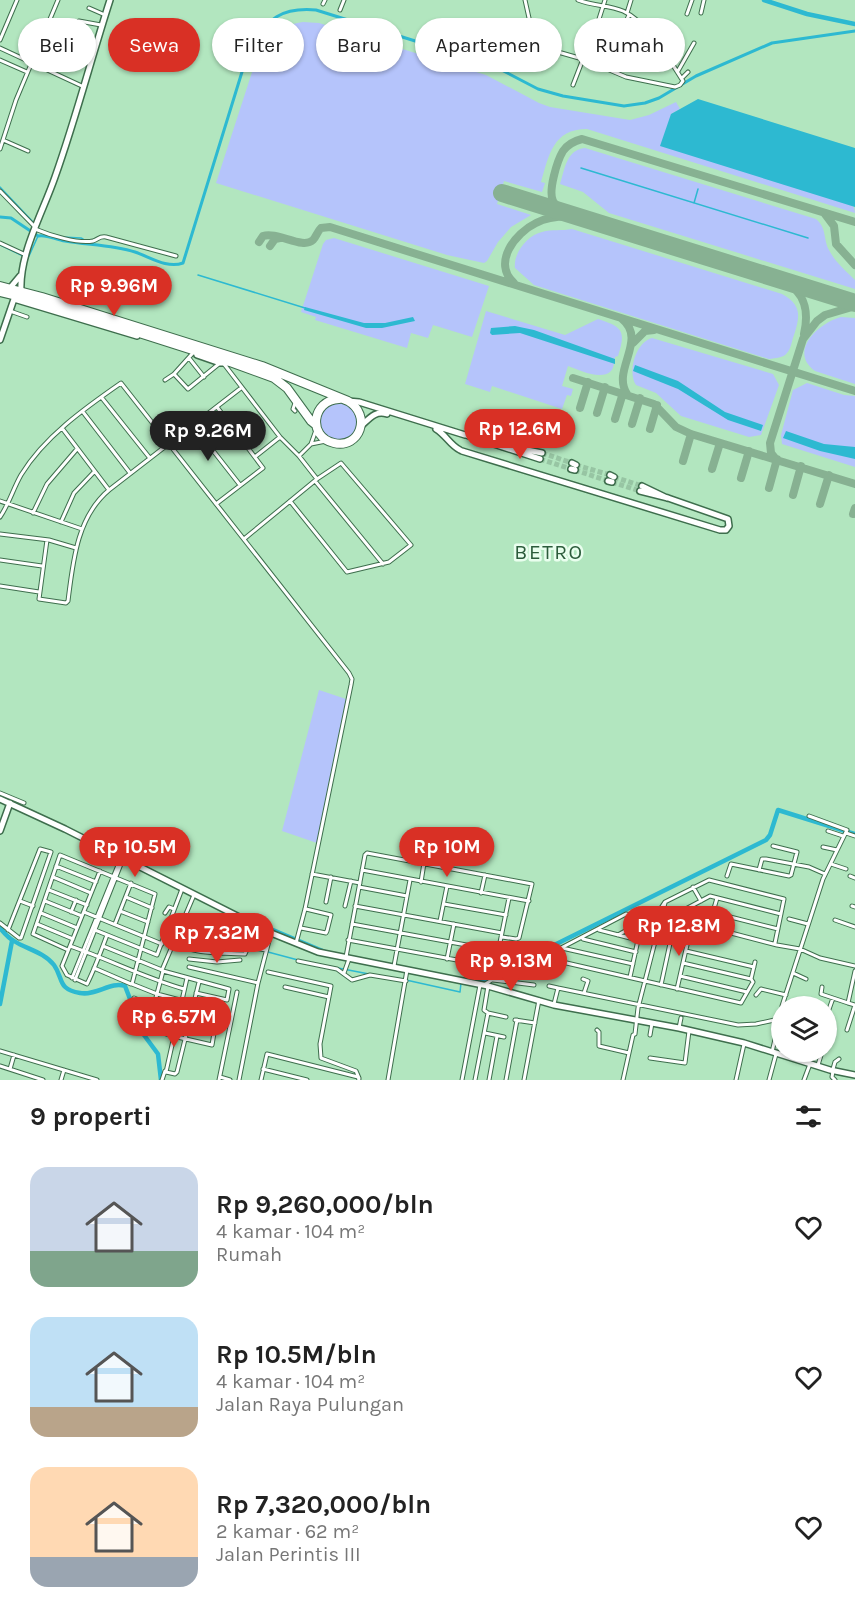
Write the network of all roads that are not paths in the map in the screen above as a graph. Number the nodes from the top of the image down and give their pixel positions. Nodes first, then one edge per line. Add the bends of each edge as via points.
1 (17, 0) edge
2 (57, 0) edge
3 (110, 0) edge
4 (344, 0) edge
5 (525, 0) edge
6 (578, 0) edge
7 (605, 0) edge
8 (631, 0) edge
9 (692, 0) edge
10 (704, 0) edge
11 (603, 7) junction
12 (89, 8) dead end
13 (340, 10) dead end
14 (700, 13) dead end
15 (628, 14) junction
16 (687, 14) dead end
17 (105, 15) junction
18 (50, 18) edge
19 (599, 18) edge
20 (626, 18) edge
21 (634, 18) edge
22 (96, 24) edge
23 (102, 25) junction
24 (0, 40) edge
25 (694, 43) dead end
26 (0, 48) edge
27 (18, 56) edge
28 (574, 56) edge
29 (685, 59) edge
30 (0, 60) edge
31 (18, 68) edge
32 (27, 72) edge
33 (53, 72) edge
34 (579, 72) edge
35 (613, 72) edge
36 (679, 72) edge
37 (688, 72) dead end
38 (682, 78) junction
39 (573, 85) dead end
40 (84, 87) junction
41 (3, 140) junction
42 (0, 149) edge
43 (28, 152) dead end
44 (0, 191) edge
45 (36, 229) junction
46 (0, 243) edge
47 (26, 255) junction
48 (176, 256) dead end
49 (20, 276) junction
50 (0, 286) edge
51 (10, 288) junction
52 (21, 291) junction
53 (0, 294) edge
54 (14, 299) junction
55 (41, 304) junction
56 (10, 311) junction
57 (92, 316) junction
58 (27, 317) dead end
59 (2, 326) edge
60 (0, 340) edge
61 (191, 356) junction
62 (221, 360) junction
63 (174, 374) junction
64 (204, 377) junction
65 (165, 380) dead end
66 (241, 388) junction
67 (102, 398) junction
68 (296, 398) junction
69 (339, 399) junction
70 (348, 400) junction
71 (217, 407) junction
72 (295, 411) dead end
73 (83, 412) junction
74 (182, 421) dead end
75 (193, 425) junction
76 (361, 426) junction
77 (317, 427) junction
78 (62, 428) junction
79 (180, 435) junction
80 (280, 437) junction
81 (327, 440) junction
82 (168, 442) junction
83 (311, 444) junction
84 (77, 449) junction
85 (256, 456) junction
86 (299, 456) junction
87 (541, 456) tunnel mouth
88 (150, 458) junction
89 (94, 472) junction
90 (130, 473) junction
91 (316, 480) junction
92 (240, 486) junction
93 (641, 488) tunnel mouth
94 (109, 490) junction
95 (0, 501) edge
96 (290, 501) junction
97 (216, 504) junction
98 (8, 505) junction
99 (33, 513) junction
100 (0, 517) edge
101 (61, 522) junction
102 (82, 529) junction
103 (0, 534) edge
104 (243, 539) junction
105 (47, 540) junction
106 (76, 548) junction
107 (0, 560) edge
108 (383, 564) junction
109 (42, 566) junction
110 (0, 586) edge
111 (39, 592) junction
112 (0, 792) edge
113 (0, 799) edge
114 (10, 803) junction
115 (24, 803) dead end
116 (2, 815) edge
117 (809, 816) dead end
118 (0, 831) edge
119 (828, 831) dead end
120 (846, 833) junction
121 (855, 836) edge
122 (773, 846) dead end
123 (823, 847) dead end
124 (837, 850) junction
125 (122, 859) junction
126 (424, 863) junction
127 (794, 864) junction
128 (831, 864) junction
129 (56, 866) junction
130 (846, 869) dead end
131 (362, 870) junction
132 (759, 870) junction
133 (100, 871) junction
134 (312, 874) junction
135 (485, 874) junction
136 (825, 874) junction
137 (115, 876) junction
138 (727, 876) dead end
139 (850, 876) dead end
140 (53, 877) junction
141 (331, 877) junction
142 (855, 878) edge
143 (410, 880) junction
144 (351, 881) junction
145 (96, 882) junction
146 (421, 882) junction
147 (132, 883) junction
148 (359, 885) junction
149 (447, 886) junction
150 (693, 887) junction
151 (182, 889) junction
152 (49, 890) junction
153 (91, 893) junction
154 (481, 893) junction
155 (194, 895) junction
156 (407, 896) junction
157 (126, 897) junction
158 (509, 898) junction
159 (717, 898) junction
160 (76, 900) junction
161 (20, 901) junction
162 (45, 901) junction
163 (529, 901) junction
164 (701, 901) junction
165 (326, 902) dead end
166 (444, 904) junction
167 (87, 905) junction
168 (33, 906) junction
169 (345, 906) dead end
170 (355, 906) junction
171 (691, 907) junction
172 (152, 908) junction
173 (174, 909) junction
174 (305, 909) junction
175 (643, 910) dead end
176 (120, 911) junction
177 (682, 911) dead end
178 (71, 912) junction
179 (84, 912) junction
180 (229, 912) junction
181 (712, 912) junction
182 (41, 913) junction
183 (165, 913) dead end
184 (782, 914) junction
185 (404, 915) junction
186 (506, 915) junction
187 (82, 916) junction
188 (207, 917) junction
189 (661, 917) junction
190 (98, 918) junction
191 (789, 919) dead end
192 (835, 920) dead end
193 (440, 921) junction
194 (148, 922) junction
195 (0, 923) edge
196 (224, 923) junction
197 (37, 924) junction
198 (115, 924) junction
199 (352, 924) junction
200 (454, 924) junction
201 (808, 924) junction
202 (200, 926) junction
203 (855, 927) edge
204 (77, 928) junction
205 (262, 928) junction
206 (301, 928) junction
207 (778, 929) junction
208 (8, 930) junction
209 (95, 930) junction
210 (598, 930) junction
211 (401, 932) junction
212 (221, 934) junction
213 (272, 934) junction
214 (108, 935) junction
215 (502, 935) junction
216 (618, 935) junction
217 (656, 936) junction
218 (144, 937) junction
219 (192, 937) junction
220 (73, 939) junction
221 (581, 939) junction
222 (348, 940) junction
223 (297, 941) junction
224 (256, 942) junction
225 (450, 942) junction
226 (775, 943) junction
227 (162, 944) junction
228 (173, 944) junction
229 (219, 945) junction
230 (687, 945) dead end
231 (103, 946) junction
232 (248, 946) junction
233 (69, 948) junction
234 (266, 948) junction
235 (562, 948) junction
236 (141, 949) junction
237 (397, 950) junction
238 (499, 951) junction
239 (686, 951) junction
240 (799, 951) junction
241 (86, 952) junction
242 (636, 952) junction
243 (217, 954) junction
244 (98, 957) junction
245 (346, 957) junction
246 (189, 959) dead end
247 (447, 959) junction
248 (138, 960) junction
249 (240, 960) dead end
250 (557, 960) junction
251 (298, 961) dead end
252 (217, 962) junction
253 (755, 962) dead end
254 (683, 963) junction
255 (633, 964) junction
256 (394, 965) junction
257 (855, 966) edge
258 (189, 967) dead end
259 (94, 968) junction
260 (754, 968) junction
261 (162, 970) junction
262 (406, 970) junction
263 (855, 971) edge
264 (135, 972) junction
265 (215, 972) junction
266 (268, 972) dead end
267 (793, 973) junction
268 (344, 974) junction
269 (680, 976) junction
270 (630, 977) junction
271 (187, 978) junction
272 (74, 979) junction
273 (583, 979) dead end
274 (751, 979) junction
275 (806, 979) dead end
276 (404, 980) junction
277 (491, 980) junction
278 (199, 981) junction
279 (646, 981) junction
280 (160, 982) junction
281 (258, 983) junction
282 (132, 984) junction
283 (534, 985) dead end
284 (661, 985) junction
285 (483, 986) junction
286 (549, 986) dead end
287 (285, 987) dead end
288 (822, 987) dead end
289 (558, 988) junction
290 (184, 989) junction
291 (677, 989) junction
292 (237, 992) dead end
293 (747, 992) junction
294 (196, 993) junction
295 (584, 993) junction
296 (157, 994) junction
297 (756, 995) dead end
298 (786, 995) joint
299 (827, 996) edge
300 (329, 997) junction
301 (134, 998) dead end
302 (837, 999) edge
303 (182, 1001) junction
304 (538, 1002) junction
305 (848, 1003) junction
306 (193, 1004) junction
307 (639, 1004) junction
308 (554, 1005) junction
309 (153, 1006) junction
310 (222, 1011) dead end
311 (179, 1013) junction
312 (488, 1013) junction
313 (190, 1016) junction
314 (150, 1017) junction
315 (506, 1017) dead end
316 (681, 1018) dead end
317 (636, 1020) junction
318 (771, 1021) edge
319 (215, 1022) dead end
320 (535, 1023) junction
321 (176, 1024) junction
322 (652, 1025) junction
323 (188, 1028) junction
324 (679, 1028) junction
325 (597, 1030) dead end
326 (847, 1030) dead end
327 (689, 1031) junction
328 (485, 1033) junction
329 (650, 1035) dead end
330 (173, 1036) junction
331 (497, 1036) junction
332 (504, 1037) dead end
333 (185, 1039) junction
334 (744, 1044) junction
335 (0, 1051) edge
336 (771, 1052) edge
337 (629, 1053) junction
338 (14, 1055) junction
339 (650, 1058) dead end
340 (839, 1059) dead end
341 (772, 1062) edge
342 (804, 1062) edge
343 (819, 1062) edge
344 (810, 1064) junction
345 (0, 1066) edge
346 (817, 1067) junction
347 (10, 1069) junction
348 (264, 1069) junction
349 (64, 1070) junction
350 (165, 1071) junction
351 (833, 1071) junction
352 (855, 1075) edge
353 (219, 1078) edge
354 (359, 1079) edge
355 (43, 1080) edge
356 (61, 1080) edge
357 (96, 1080) edge
358 (162, 1080) edge
359 (230, 1080) edge
360 (239, 1080) edge
361 (261, 1080) edge
362 (307, 1080) edge
363 (388, 1080) edge
364 (462, 1080) edge
365 (475, 1080) edge
366 (489, 1080) edge
367 (506, 1080) edge
368 (524, 1080) edge
369 (623, 1080) edge
370 (736, 1080) edge
371 (769, 1080) edge
372 (804, 1080) edge
373 (835, 1080) edge

1 - 24 street
2 - 18 street
3 - 17 street
4 - 13 street
5 - 28 street via 530,24 542,39 558,52
6 - 11 street
7 - 11 street
8 - 15 street
9 - 16 street
10 - 14 street
11 - 15 street
11 - 19 street
12 - 17 street
15 - 20 street
15 - 21 street
17 - 23 street
22 - 23 street
23 - 40 street
25 - 29 street
26 - 27 street
30 - 31 street
32 - 41 street
33 - 40 street
34 - 39 street
35 - 38 street via 677,87
36 - 38 street
37 - 38 street
40 - 45 street
41 - 42 street
41 - 43 street
44 - 45 street
45 - 47 street
45 - 48 street via 55,237 106,237
46 - 47 street
47 - 49 street
49 - 51 street
49 - 52 street
50 - 51 highway
51 - 52 highway
52 - 57 highway
53 - 54 street
53 - 55 highway
54 - 55 street
54 - 56 street
55 - 57 highway
55 - 61 street
56 - 58 street
56 - 59 street
57 - 62 highway
59 - 60 street
61 - 62 street
61 - 63 street
61 - 64 street
62 - 64 street
62 - 66 street
62 - 68 highway via 278,380
62 - 69 highway via 280,372
63 - 64 street via 187,389
63 - 65 street
66 - 71 street
66 - 80 street
67 - 73 street
67 - 82 street via 121,383
67 - 88 street
68 - 72 street
68 - 77 highway
69 - 70 highway
69 - 77 highway via 321,406
70 - 76 highway via 359,411
70 - 87 street
71 - 75 street
71 - 85 street
73 - 78 street
73 - 90 street
74 - 79 street via 176,428
75 - 79 street
75 - 92 street
76 - 81 highway via 346,443
76 - 93 street via 382,412 436,429 461,450 721,531 729,526 728,519
77 - 81 highway
77 - 83 street
78 - 84 street
78 - 98 street via 30,462
79 - 82 street
80 - 85 street
80 - 86 street
81 - 83 street
82 - 88 street
82 - 97 street
83 - 86 street
84 - 89 street
84 - 99 street via 47,484
85 - 92 street via 263,468
86 - 91 street
88 - 90 street
89 - 94 street
89 - 101 street via 74,493
90 - 94 street
91 - 96 street
91 - 108 street
91 - 108 street via 344,463 410,543
92 - 97 street
94 - 102 street via 94,505
95 - 98 street
96 - 104 street
96 - 108 street via 345,571
97 - 104 street
98 - 99 street
98 - 100 street
99 - 101 street
101 - 102 street
102 - 106 street
103 - 105 street
104 - 134 street via 352,679
105 - 106 street
105 - 109 street
106 - 111 street via 68,603 40,600
107 - 109 street
109 - 111 street
110 - 111 street
112 - 115 street
113 - 114 street
114 - 116 street
114 - 125 street
116 - 118 street
117 - 120 street
119 - 120 street
120 - 121 street
120 - 124 street
122 - 127 street via 797,852
123 - 124 street
124 - 128 street
125 - 137 street
125 - 151 street
126 - 131 street via 367,853
126 - 135 street
126 - 146 street
127 - 132 street via 762,859
127 - 132 street via 789,876
127 - 136 street
128 - 130 street
128 - 136 street
129 - 133 street via 61,855
129 - 140 street
129 - 145 street
131 - 143 street
131 - 148 street
132 - 138 street via 731,864
133 - 137 street
133 - 145 street
134 - 141 street
134 - 174 street
135 - 154 street
135 - 163 street via 531,883
136 - 201 street
137 - 147 street
137 - 190 street
139 - 142 street
140 - 152 street
140 - 153 street
141 - 144 street
141 - 165 street
143 - 146 street
143 - 156 street
144 - 148 street
144 - 169 street
145 - 153 street
146 - 149 street
147 - 157 street
147 - 172 street via 155,893
148 - 156 street
148 - 170 street
149 - 154 street
149 - 166 street
150 - 164 street
150 - 184 street via 709,880 783,898
150 - 189 street via 665,902
151 - 155 street
151 - 173 street
152 - 160 street
152 - 162 street
153 - 167 street
154 - 158 street
155 - 180 street
155 - 228 street
156 - 185 street
157 - 172 street
157 - 176 street
158 - 163 street
158 - 186 street
159 - 164 street via 710,896
159 - 181 street
159 - 184 street
160 - 167 street
160 - 178 street
161 - 168 street
161 - 168 street via 40,849 51,852
161 - 208 street
162 - 178 street
162 - 182 street
163 - 215 street via 519,938
164 - 171 street
166 - 186 street
166 - 193 street
167 - 179 street
168 - 208 street via 21,938
170 - 185 street
170 - 199 street
171 - 177 street
171 - 181 street
172 - 194 street
173 - 183 street via 169,907
173 - 227 street
174 - 206 street
174 - 206 street via 331,915 326,933
175 - 189 street
176 - 194 street
176 - 198 street
178 - 187 street
179 - 187 street
179 - 190 street
180 - 196 street
180 - 205 street
181 - 207 street
182 - 197 street
182 - 204 street
184 - 207 street
185 - 193 street
185 - 211 street
186 - 215 street
187 - 204 street
188 - 196 street
188 - 202 street
188 - 219 street via 199,917 189,927 186,934
189 - 210 street via 626,914
189 - 217 street
189 - 226 street
189 - 284 street via 675,926
190 - 198 street
190 - 209 street
190 - 241 street
191 - 201 street
192 - 203 street
193 - 200 street
194 - 218 street
195 - 208 street
196 - 212 street
197 - 220 street
197 - 233 street via 34,935
198 - 218 street
199 - 211 street
199 - 222 street
200 - 215 street
200 - 225 street
201 - 240 street
202 - 212 street
202 - 219 street
204 - 220 street
205 - 213 street
205 - 224 street
206 - 223 street
207 - 226 street
209 - 214 street
209 - 241 street
210 - 216 street
210 - 221 street
211 - 225 street
211 - 237 street
212 - 229 street
213 - 223 street
213 - 234 street
214 - 231 street
214 - 236 street
215 - 238 street
216 - 217 street via 627,930
216 - 242 street via 638,939
217 - 279 street
218 - 227 street
218 - 236 street
219 - 229 street
220 - 233 street
221 - 235 street
221 - 242 street
222 - 237 street
222 - 245 street
223 - 245 street via 318,952
224 - 232 street via 250,940
224 - 234 street
225 - 238 street
225 - 247 street
226 - 240 street
227 - 236 street via 158,955
228 - 243 street
228 - 261 street
229 - 243 street
230 - 239 street
231 - 244 street
231 - 248 street
232 - 234 street
232 - 243 street via 246,954
233 - 241 street
233 - 272 street via 62,967
234 - 281 street
235 - 250 street
235 - 255 street
236 - 248 street
237 - 247 street
237 - 256 street
238 - 247 street via 493,968
239 - 254 street
239 - 260 street
240 - 257 street
240 - 267 street
241 - 244 street
241 - 272 street
242 - 255 street
244 - 259 street
244 - 264 street
245 - 256 street
245 - 268 street
246 - 252 street
248 - 261 street
248 - 264 street
249 - 252 street
250 - 270 street
250 - 277 street via 532,957
251 - 268 street
252 - 265 street
253 - 260 street
254 - 269 street
254 - 274 street
255 - 270 street
256 - 262 street
258 - 265 street
259 - 272 street via 87,984
259 - 282 street
260 - 274 street
261 - 271 street
261 - 280 street
262 - 276 street
262 - 285 street
263 - 305 street
264 - 280 street
264 - 282 street
265 - 281 street
266 - 300 street via 331,986
267 - 275 street
267 - 298 street
268 - 276 street via 352,980 369,975
269 - 291 street
269 - 293 street
270 - 279 street
271 - 278 street
271 - 290 street
273 - 295 street via 588,981
274 - 293 street
276 - 363 street
277 - 283 street
277 - 285 street
278 - 294 street
278 - 294 street via 228,988 227,999
279 - 284 street
279 - 307 street
280 - 290 street
280 - 296 street
281 - 360 street
282 - 296 street
284 - 291 street
285 - 304 street
285 - 312 street via 484,1009
285 - 364 street
286 - 289 street
287 - 300 street
288 - 299 street via 821,994
289 - 295 street
289 - 308 street
290 - 303 street
291 - 293 street via 740,1003
292 - 353 street
294 - 306 street
295 - 307 street
296 - 303 street
296 - 309 street
297 - 298 street via 759,989
300 - 354 street via 321,1058 356,1071
301 - 309 street
302 - 305 street
303 - 306 street
303 - 311 street
304 - 308 street
304 - 320 street
305 - 326 street via 855,1005
306 - 310 street
306 - 313 street
307 - 317 street
307 - 318 street via 738,1025
308 - 317 street
309 - 311 street
309 - 314 street
311 - 321 street
312 - 315 street
312 - 328 street
313 - 319 street
313 - 323 street
314 - 321 street
314 - 330 street via 148,1028
316 - 324 street
317 - 322 street
317 - 337 street
320 - 367 street via 516,1020
320 - 368 street
321 - 330 street
322 - 324 street
322 - 329 street
323 - 333 street
323 - 333 street via 214,1035 211,1046
324 - 327 street
325 - 337 street via 599,1046
327 - 334 street
327 - 339 street via 685,1063
328 - 331 street
328 - 365 street
330 - 333 street
330 - 350 street
331 - 332 street
331 - 366 street
333 - 350 street via 177,1073
334 - 336 street
334 - 370 street
335 - 338 street
337 - 369 street
338 - 347 street
338 - 349 street
340 - 351 street
341 - 371 street
342 - 344 street
343 - 346 street
344 - 346 street
344 - 372 street
345 - 347 street
346 - 351 street
347 - 355 street
348 - 354 street via 267,1054
348 - 361 street
348 - 362 street
349 - 356 street
349 - 357 street
350 - 358 street
351 - 352 street
351 - 373 street
353 - 359 street

